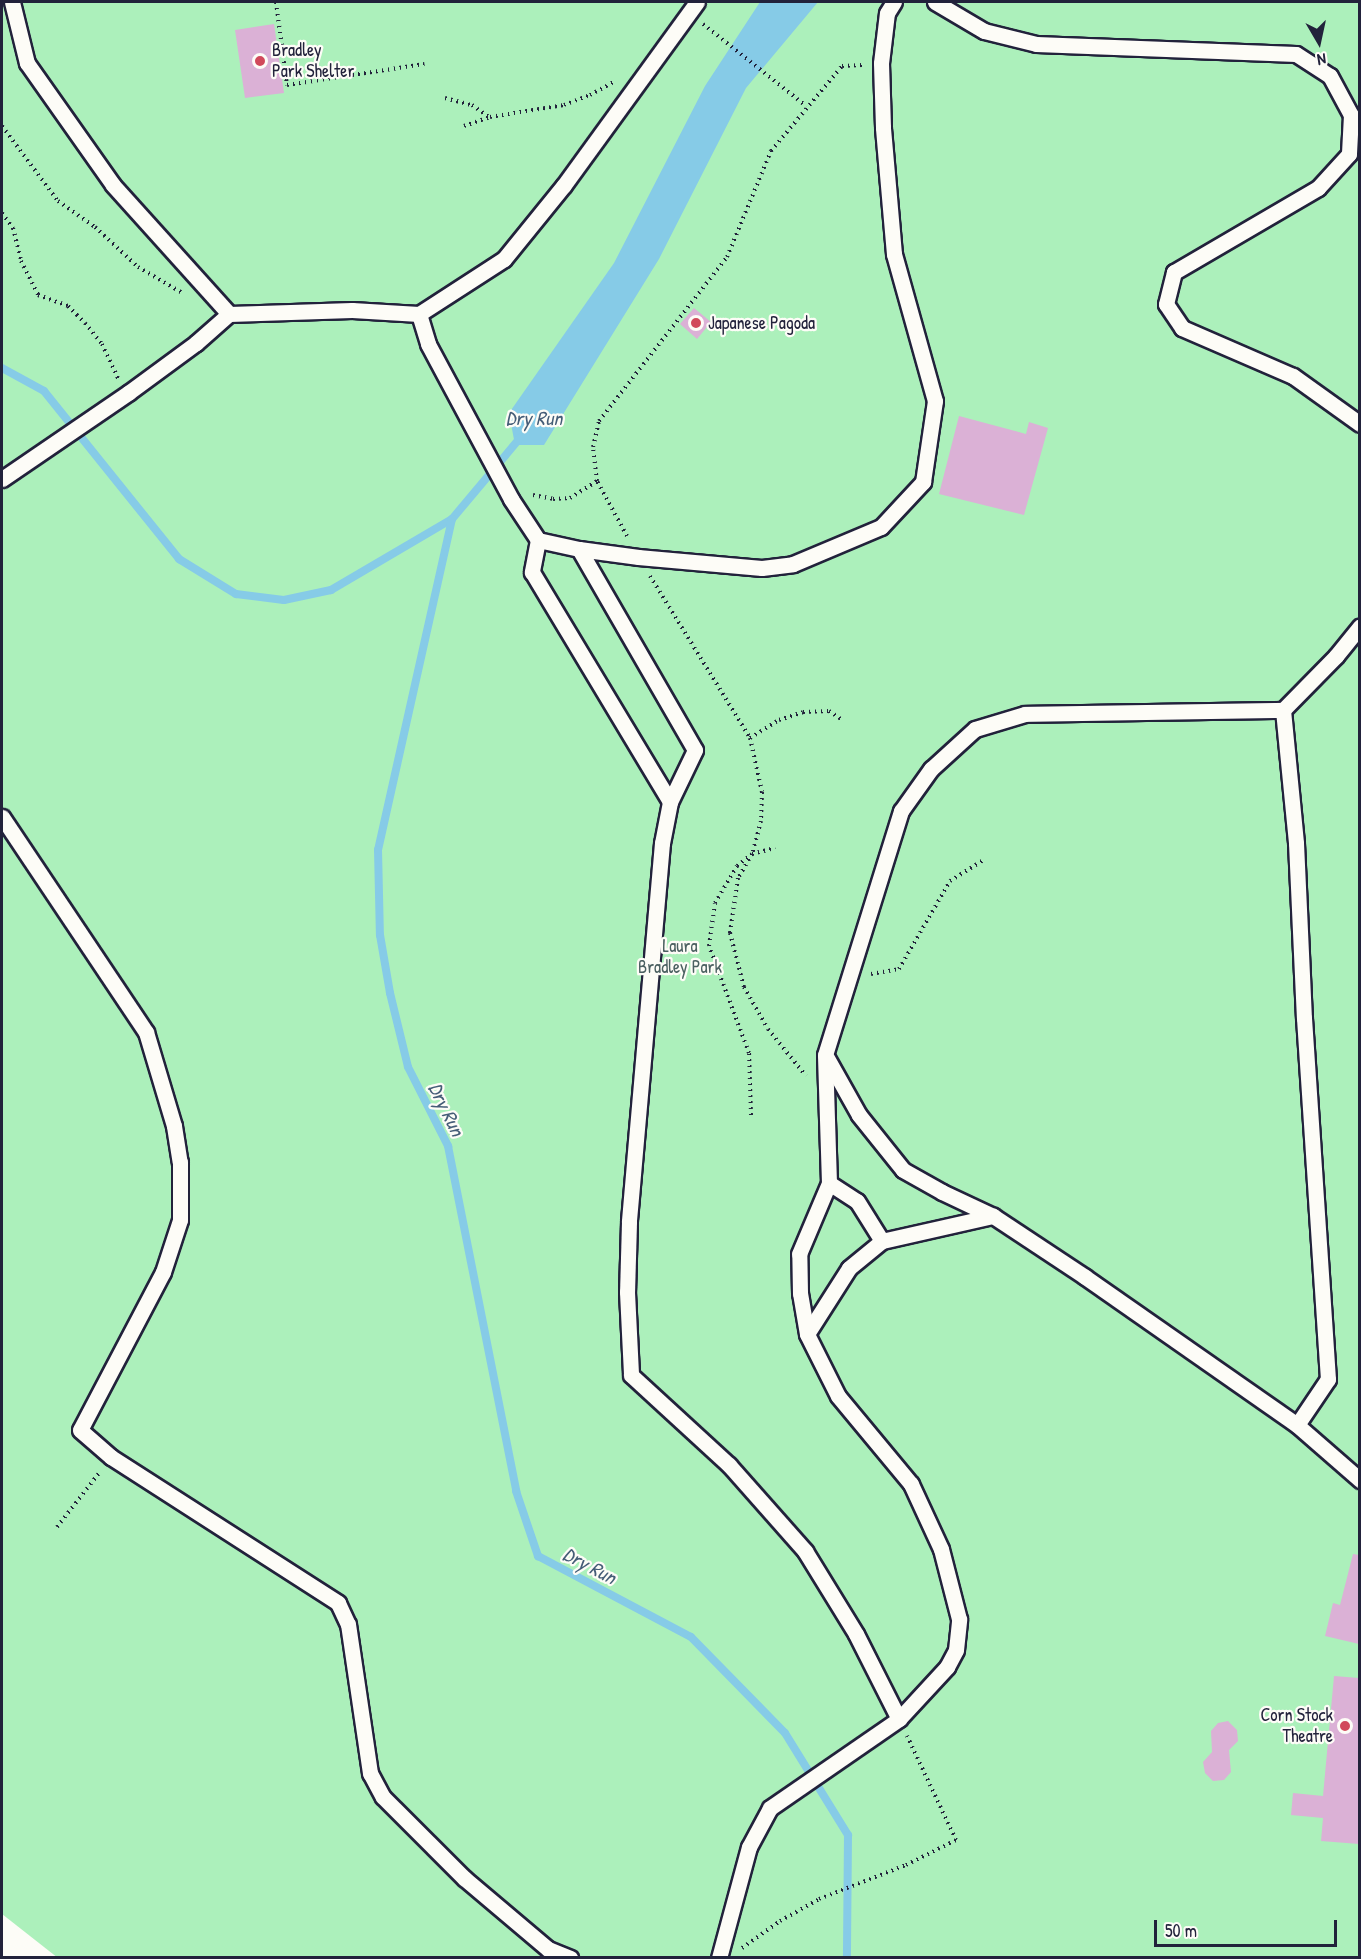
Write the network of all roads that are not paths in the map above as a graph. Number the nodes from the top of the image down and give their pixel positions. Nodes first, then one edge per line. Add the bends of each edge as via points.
1 (12, 2) edge
2 (698, 2) edge
3 (894, 2) edge
4 (935, 2) edge
5 (230, 314) junction
6 (419, 314) junction
7 (1359, 424) edge
8 (2, 479) edge
9 (538, 540) junction
10 (579, 549) junction
11 (1359, 626) edge
12 (1283, 710) junction
13 (670, 802) junction
14 (2, 816) edge
15 (825, 1055) junction
16 (829, 1183) junction
17 (993, 1216) junction
18 (882, 1241) junction
19 (807, 1334) junction
20 (1298, 1425) junction
21 (1359, 1480) edge
22 (899, 1719) junction
23 (570, 1958) edge
24 (719, 1958) edge

1 - 5 lane via 27,63 113,185
2 - 6 lane via 564,185 504,259
3 - 10 lane via 888,13 881,63 883,127 894,254 935,401 923,482 880,527 793,564 762,568
4 - 7 lane via 984,31 1036,44 1296,54 1329,76 1351,115 1349,154 1318,188 1174,272 1166,304 1182,328 1293,376
5 - 6 lane via 352,310
5 - 8 lane via 196,343 124,387
6 - 9 lane via 428,344
9 - 10 lane
9 - 13 lane via 532,572
10 - 13 lane via 695,750
11 - 12 lane via 1336,656
12 - 15 lane via 1025,714 975,729 931,769 901,811
12 - 20 lane via 1295,830 1328,1378
13 - 22 lane via 662,843 629,1222 631,1375 729,1465 805,1551 856,1634
14 - 23 lane via 146,1032 174,1126 180,1162 180,1220 163,1272 80,1431 111,1457 338,1603 348,1624 370,1773 383,1797 464,1878 548,1949
15 - 16 lane
15 - 17 lane via 859,1115 903,1170
16 - 18 lane via 858,1201
16 - 19 lane via 799,1254
17 - 18 lane
17 - 20 lane
18 - 19 lane via 849,1268
19 - 22 lane via 838,1396 911,1484 941,1549 959,1619 956,1650 947,1667
20 - 21 lane
22 - 24 lane via 770,1808 749,1847

